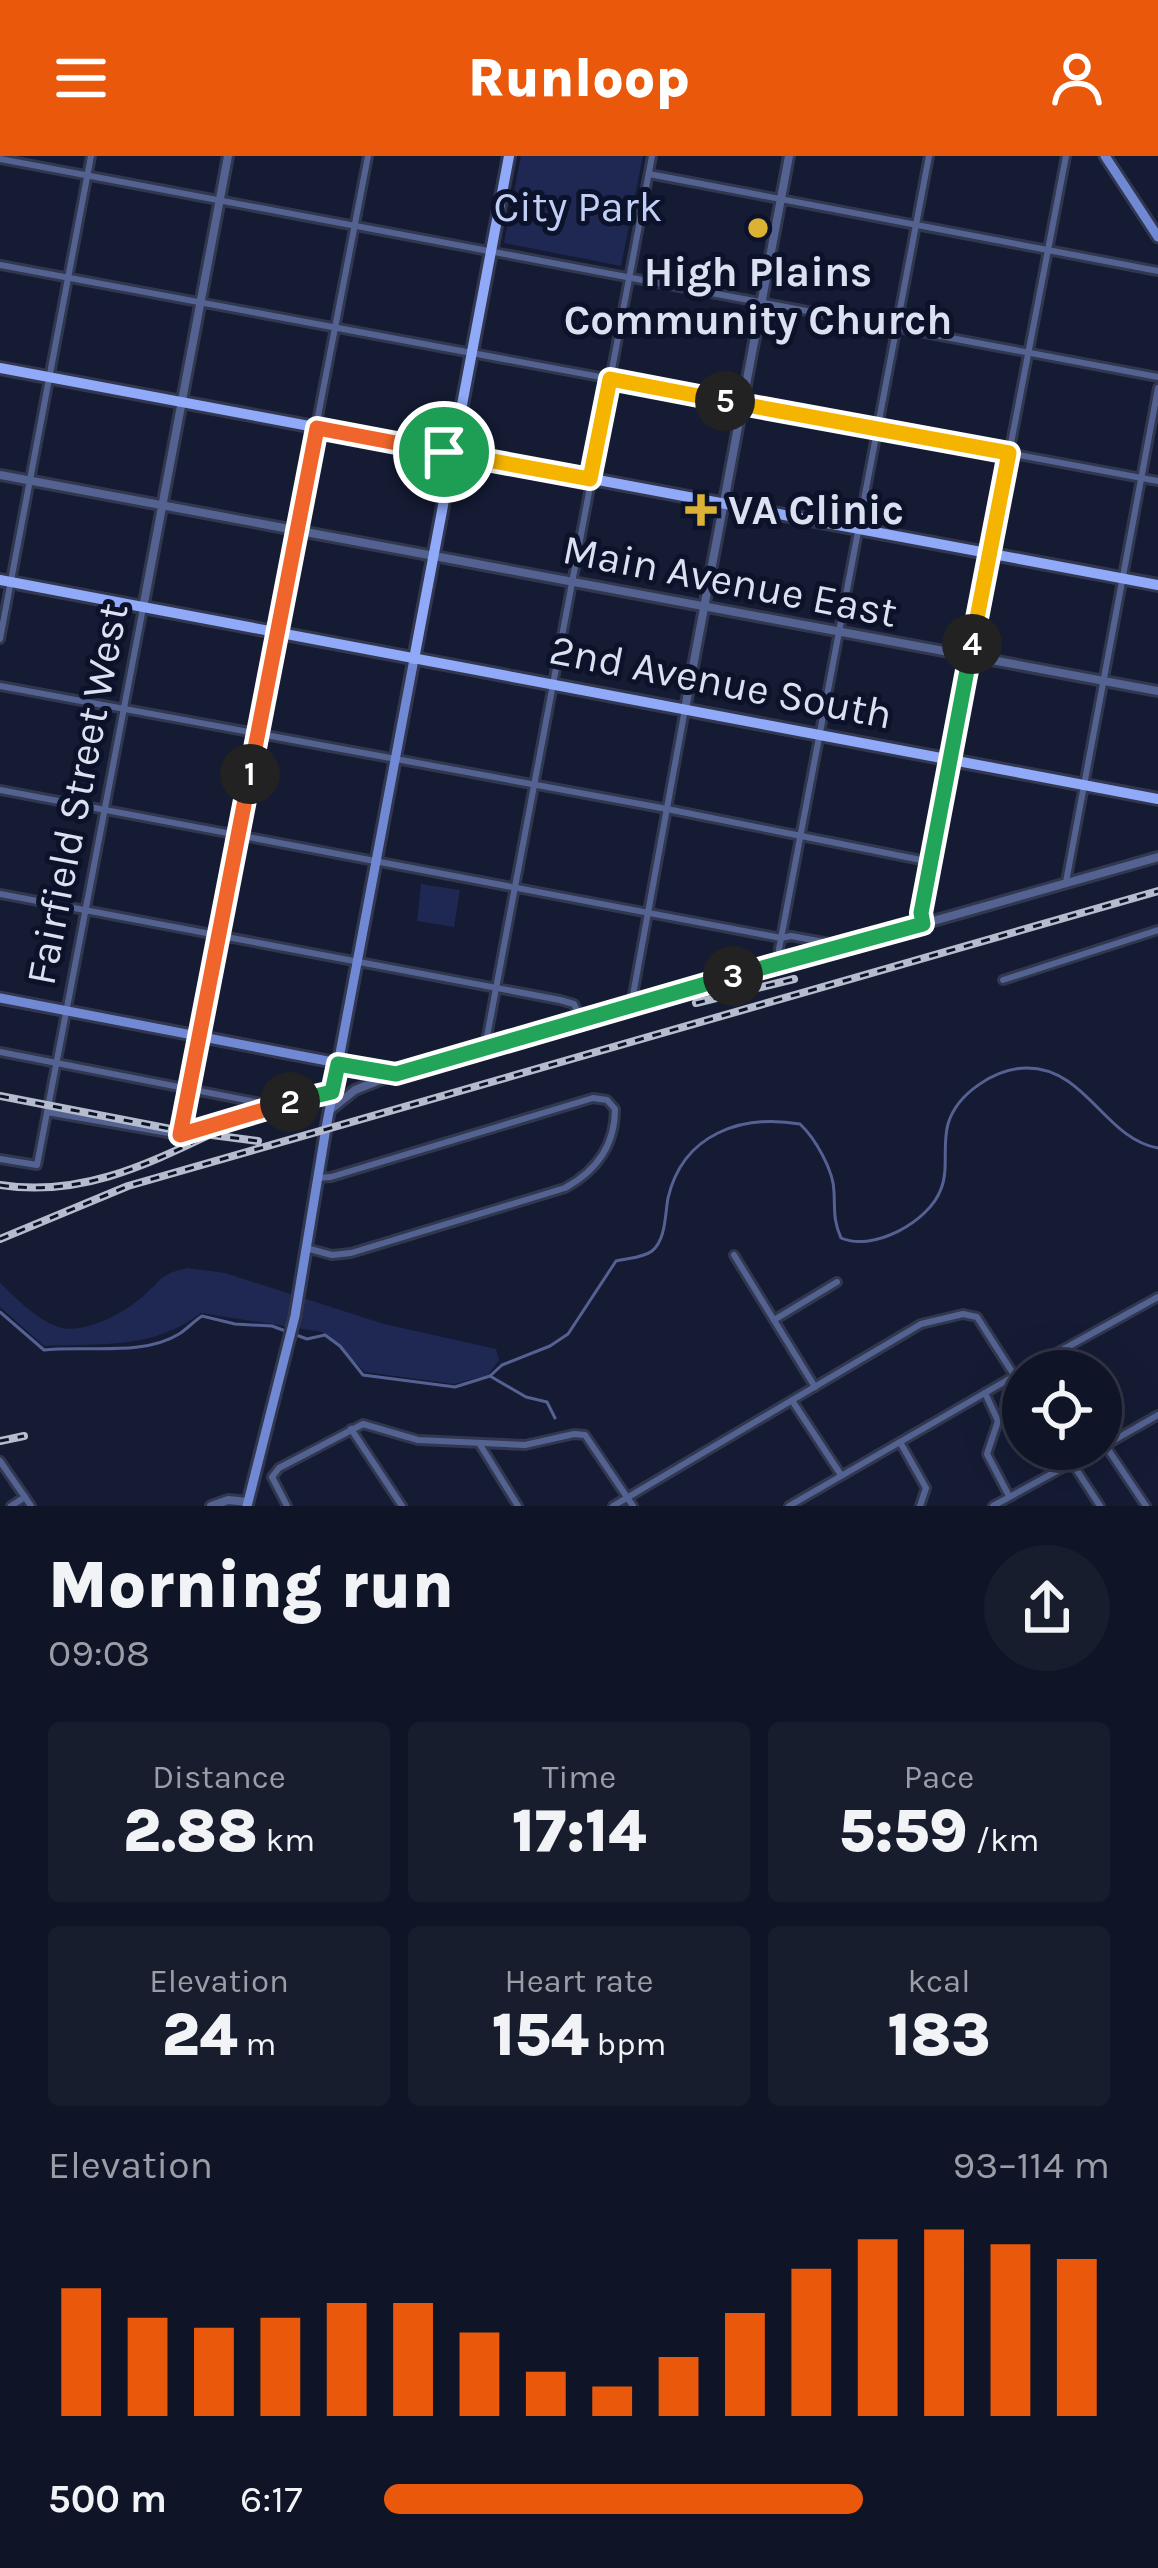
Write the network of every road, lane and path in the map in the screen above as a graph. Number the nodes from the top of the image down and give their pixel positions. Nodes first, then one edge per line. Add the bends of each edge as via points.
1 (92, 156) edge
2 (228, 156) edge
3 (368, 156) edge
4 (509, 156) edge
5 (652, 156) edge
6 (789, 156) edge
7 (929, 156) edge
8 (1066, 156) edge
9 (1105, 156) edge
10 (0, 159) edge
11 (88, 175) junction
12 (649, 175) junction
13 (220, 200) junction
14 (781, 201) junction
15 (355, 225) junction
16 (916, 226) junction
17 (1158, 237) edge
18 (491, 250) junction
19 (1048, 250) junction
20 (0, 265) edge
21 (1158, 271) edge
22 (629, 277) junction
23 (69, 278) junction
24 (200, 302) junction
25 (762, 302) junction
26 (897, 327) junction
27 (336, 328) junction
28 (1028, 352) junction
29 (472, 354) junction
30 (0, 368) edge
31 (1158, 377) edge
32 (50, 378) junction
33 (610, 379) junction
34 (1158, 388) edge
35 (182, 402) junction
36 (742, 404) junction
37 (317, 428) junction
38 (877, 429) junction
39 (453, 453) junction
40 (1009, 453) junction
41 (0, 475) edge
42 (1142, 478) junction
43 (590, 479) junction
44 (31, 480) junction
45 (1158, 482) edge
46 (723, 503) junction
47 (163, 505) junction
48 (859, 529) junction
49 (298, 530) junction
50 (989, 553) junction
51 (433, 555) junction
52 (1123, 578) junction
53 (6, 581) edge
54 (572, 581) junction
55 (1158, 585) edge
56 (704, 607) junction
57 (143, 608) junction
58 (278, 631) junction
59 (838, 631) junction
60 (0, 639) edge
61 (970, 657) junction
62 (414, 659) junction
63 (1104, 681) junction
64 (553, 683) junction
65 (0, 686) edge
66 (1158, 692) edge
67 (124, 708) junction
68 (685, 709) junction
69 (258, 735) junction
70 (820, 735) junction
71 (951, 759) junction
72 (395, 760) junction
73 (534, 786) junction
74 (1084, 786) junction
75 (0, 790) edge
76 (1158, 799) edge
77 (667, 809) junction
78 (105, 810) junction
79 (238, 835) junction
80 (800, 836) junction
81 (1158, 857) edge
82 (376, 861) junction
83 (931, 862) junction
84 (1066, 882) junction
85 (515, 885) junction
86 (0, 894) edge
87 (86, 910) junction
88 (648, 913) junction
89 (923, 924) junction
90 (1158, 931) edge
91 (219, 936) junction
92 (781, 938) junction
93 (844, 946) junction
94 (357, 962) junction
95 (780, 964) junction
96 (1003, 980) dead end
97 (496, 988) junction
98 (0, 998) edge
99 (631, 1006) junction
100 (66, 1011) junction
101 (581, 1019) junction
102 (199, 1036) junction
103 (485, 1047) junction
104 (0, 1052) edge
105 (56, 1063) junction
106 (338, 1064) junction
107 (396, 1074) junction
108 (189, 1089) junction
109 (332, 1092) junction
110 (274, 1106) junction
111 (329, 1111) junction
112 (47, 1112) junction
113 (180, 1135) junction
114 (0, 1159) edge
115 (317, 1178) junction
116 (305, 1250) junction
117 (734, 1255) dead end
118 (837, 1282) dead end
119 (1158, 1297) edge
120 (774, 1320) junction
121 (1061, 1350) edge
122 (1002, 1356) edge
123 (1002, 1383) edge
124 (815, 1387) junction
125 (985, 1393) junction
126 (793, 1402) junction
127 (1158, 1415) edge
128 (351, 1428) junction
129 (1122, 1435) edge
130 (478, 1442) junction
131 (900, 1442) junction
132 (0, 1461) edge
133 (1057, 1470) edge
134 (1077, 1470) edge
135 (1119, 1470) edge
136 (842, 1475) junction
137 (626, 1496) junction
138 (1009, 1496) junction
139 (25, 1497) junction
140 (251, 1505) edge
141 (283, 1505) edge
142 (11, 1506) edge
143 (31, 1506) edge
144 (211, 1506) edge
145 (402, 1506) edge
146 (518, 1506) edge
147 (613, 1506) edge
148 (633, 1506) edge
149 (789, 1506) edge
150 (920, 1506) edge
151 (992, 1506) edge
152 (1100, 1506) edge
153 (1146, 1506) edge

1 - 11 street
2 - 13 street, Fairfield Street West
3 - 15 street
4 - 18 main road
5 - 12 street
6 - 14 street
7 - 16 street
8 - 19 street
9 - 17 main road
10 - 11 street
11 - 13 street
11 - 23 street
12 - 14 street
12 - 22 street
13 - 15 street
13 - 24 street, Fairfield Street West
14 - 16 street
14 - 25 street
15 - 18 street
15 - 27 street
16 - 19 street
16 - 26 street
18 - 22 street
18 - 29 main road
19 - 21 street
19 - 28 street
20 - 23 street
22 - 25 street
22 - 33 street
23 - 24 street
23 - 32 street
24 - 27 street
24 - 35 street, Fairfield Street West
25 - 26 street
25 - 36 street
26 - 28 street
26 - 38 street
27 - 29 street
27 - 37 street
28 - 31 street
28 - 40 street
29 - 33 street
29 - 39 main road
30 - 32 main road
32 - 35 main road
32 - 44 street
33 - 36 street
33 - 43 street
34 - 42 street
35 - 37 main road
35 - 47 street, Fairfield Street West
36 - 38 street
36 - 46 street
37 - 39 main road
37 - 49 street
38 - 40 street
38 - 48 street
39 - 43 main road
39 - 51 main road
40 - 42 street
40 - 50 street
41 - 44 street, Main Avenue East
42 - 45 street
42 - 52 street
43 - 46 main road
43 - 54 street
44 - 47 street, Main Avenue East
44 - 53 street
46 - 48 main road
46 - 56 street
47 - 49 street, Main Avenue East
47 - 57 street, Fairfield Street West
48 - 50 main road
48 - 59 street
49 - 51 street, Main Avenue East
49 - 58 street
50 - 52 main road
50 - 61 street
51 - 54 street, Main Avenue East
51 - 62 main road
52 - 55 main road
52 - 63 street
53 - 57 main road, 2nd Avenue South
53 - 60 street
54 - 56 street, Main Avenue East
54 - 64 street
56 - 59 street, Main Avenue East
56 - 68 street
57 - 58 main road, 2nd Avenue South
57 - 67 street, Fairfield Street West
58 - 62 main road, 2nd Avenue South
58 - 69 street
59 - 61 street, Main Avenue East
59 - 70 street
61 - 63 street, Main Avenue East
61 - 71 street
62 - 64 main road, 2nd Avenue South
62 - 72 main road
63 - 66 street, Main Avenue East
63 - 74 street
64 - 68 main road, 2nd Avenue South
64 - 73 street
65 - 67 street
67 - 69 street
67 - 78 street, Fairfield Street West
68 - 70 main road, 2nd Avenue South
68 - 77 street
69 - 72 street
69 - 79 street
70 - 71 main road, 2nd Avenue South
70 - 80 street
71 - 74 main road, 2nd Avenue South
71 - 83 street
72 - 73 street
72 - 82 main road
73 - 77 street
73 - 85 street
74 - 76 main road, 2nd Avenue South
74 - 84 street
75 - 78 street
77 - 80 street
77 - 88 street
78 - 79 street
78 - 87 street, Fairfield Street West
79 - 82 street
79 - 91 street
80 - 83 street
80 - 92 street
81 - 84 street
82 - 85 street
82 - 94 main road
83 - 89 street
84 - 89 street
85 - 88 street
85 - 97 street
86 - 87 street
87 - 91 street
87 - 100 street, Fairfield Street West
88 - 92 street
88 - 99 street
89 - 93 street
90 - 96 street
91 - 94 street
91 - 102 street
92 - 93 street
92 - 95 street
93 - 95 street
94 - 97 street
94 - 106 main road
95 - 99 street
97 - 101 street via 574,1004
97 - 103 street
98 - 100 main road
99 - 101 street
100 - 102 main road
100 - 105 street, Fairfield Street West
101 - 103 street
102 - 106 main road
102 - 108 street
103 - 107 street
104 - 105 street
105 - 108 street
105 - 112 street, Fairfield Street West
106 - 107 street
106 - 109 main road
107 - 111 street
108 - 110 street
108 - 113 street
109 - 110 street
109 - 111 main road
110 - 113 street
111 - 115 main road
112 - 113 street
112 - 114 street, Fairfield Street West via 37,1165
115 - 116 main road
115 - 116 street via 593,1098 615,1109 601,1157 565,1188 351,1253
116 - 140 main road
117 - 120 street
118 - 120 street
119 - 121 street
120 - 124 street
122 - 124 street via 984,1326 963,1314 921,1324
123 - 125 street
124 - 126 street
125 - 131 street
125 - 138 street via 998,1421 987,1454
126 - 136 street
126 - 137 street
127 - 129 street
128 - 130 street
128 - 141 street via 279,1468 272,1477
128 - 145 street
130 - 137 street via 585,1436
130 - 146 street
131 - 136 street
131 - 150 street via 926,1488
132 - 139 street
133 - 138 street
134 - 152 street
135 - 153 street
136 - 149 street
137 - 147 street
137 - 148 street
138 - 151 street
139 - 142 street
139 - 143 street
140 - 144 street

